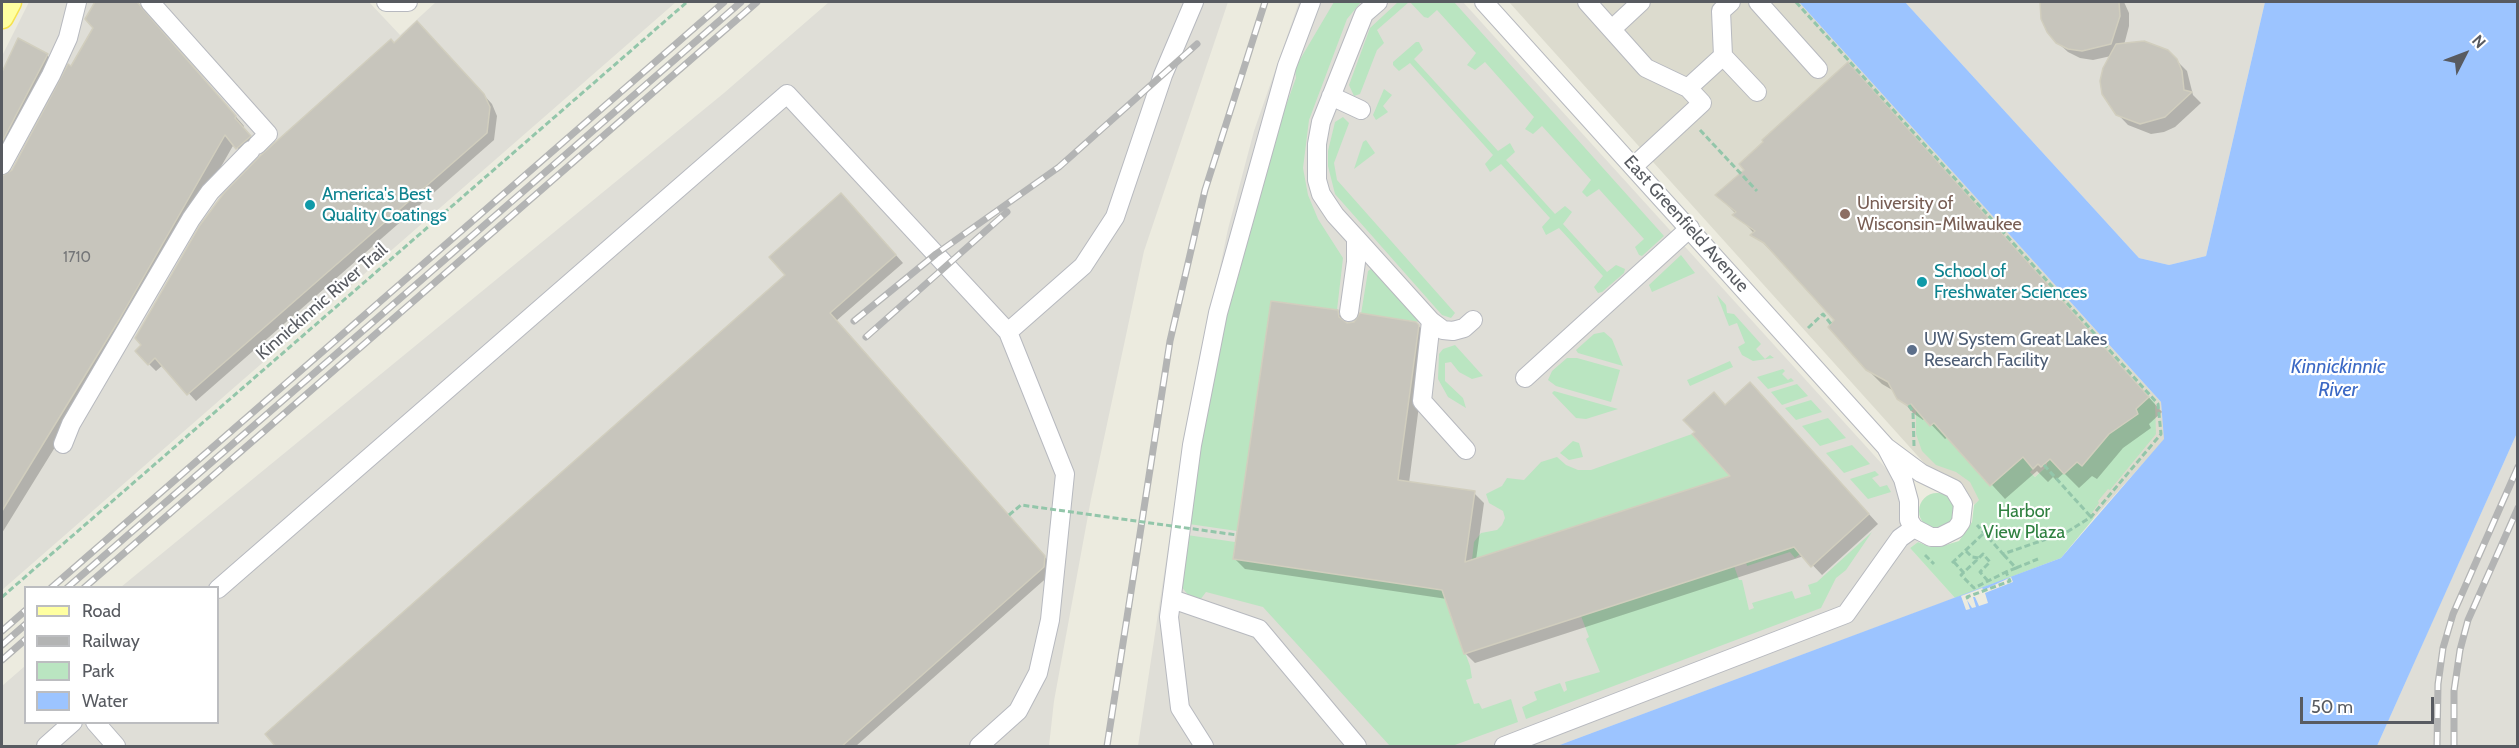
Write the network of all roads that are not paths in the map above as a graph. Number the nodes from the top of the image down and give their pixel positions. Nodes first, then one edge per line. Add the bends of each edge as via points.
1 (10, 2) edge
2 (76, 2) edge
3 (150, 2) edge
4 (386, 2) edge
5 (407, 2) edge
6 (1194, 2) edge
7 (1311, 2) edge
8 (1378, 2) edge
9 (1484, 2) edge
10 (1587, 2) edge
11 (1641, 2) edge
12 (1731, 2) edge
13 (1758, 2) edge
14 (2, 16) edge
15 (1612, 29) junction
16 (1723, 56) junction
17 (1818, 69) dead end
18 (1688, 88) junction
19 (1756, 92) dead end
20 (1331, 96) junction
21 (1361, 110) dead end
22 (2, 165) edge
23 (1634, 166) junction
24 (1690, 228) junction
25 (1356, 238) junction
26 (1349, 312) dead end
27 (1473, 320) dead end
28 (1431, 321) junction
29 (1008, 332) junction
30 (1525, 378) dead end
31 (63, 444) dead end
32 (1886, 447) junction
33 (1466, 450) dead end
34 (1914, 528) junction
35 (219, 588) edge
36 (1172, 599) junction
37 (72, 724) edge
38 (96, 724) edge
39 (46, 747) edge
40 (116, 747) edge
41 (979, 747) edge
42 (1204, 747) edge
43 (1357, 747) edge
44 (1504, 747) edge

1 - 14 main road
2 - 22 street via 68,38
3 - 31 street via 268,134 210,192 191,219
4 - 5 street
6 - 29 street via 1163,75 1115,217 1083,266
7 - 36 street via 1287,66 1218,313 1192,445
8 - 20 street via 1364,14
9 - 23 street, East Greenfield Avenue
10 - 15 street
11 - 15 street
12 - 16 street via 1721,11
13 - 17 street
15 - 18 street via 1646,68
16 - 18 street
16 - 19 street
18 - 23 street via 1702,103
20 - 21 street
20 - 25 street via 1317,144 1317,180 1335,215
23 - 24 street, East Greenfield Avenue
24 - 30 street
24 - 32 street, East Greenfield Avenue
25 - 26 street
25 - 28 street
27 - 28 street via 1453,331 1443,330
28 - 33 street via 1422,401
29 - 35 street via 787,94
29 - 41 street via 1065,474 1050,620 1038,673 1018,711
32 - 34 street, East Greenfield Avenue via 1903,479 1909,520
32 - 34 street, East Greenfield Avenue via 1921,473 1954,489 1963,504 1956,529 1940,537 1922,534
34 - 44 street via 1900,538 1846,614
36 - 42 street via 1169,617 1180,708
36 - 43 street via 1259,629
37 - 39 street
38 - 40 street

